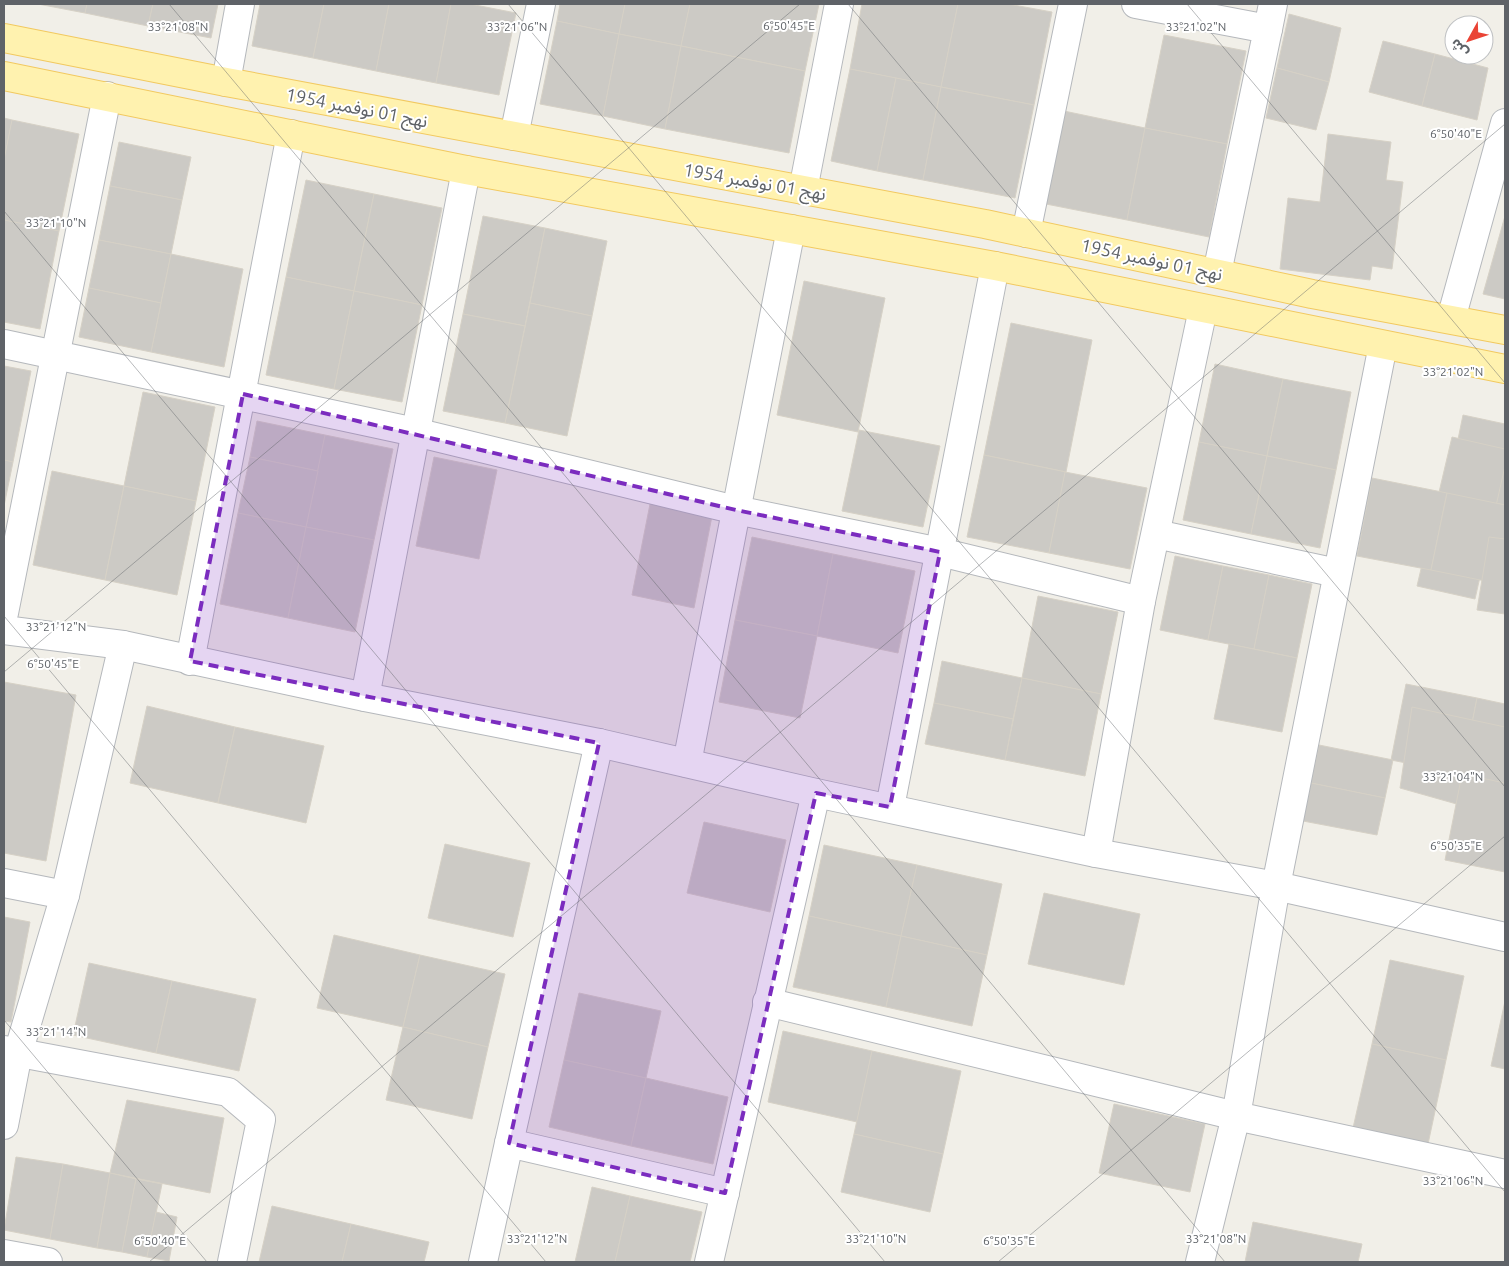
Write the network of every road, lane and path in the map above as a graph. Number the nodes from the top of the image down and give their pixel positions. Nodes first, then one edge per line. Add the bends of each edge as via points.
1 (240, 4) edge
2 (541, 4) edge
3 (839, 4) edge
4 (1073, 4) edge
5 (1136, 4) edge
6 (1271, 17) edge
7 (4, 38) edge
8 (4, 76) edge
9 (226, 82) junction
10 (107, 96) junction
11 (1505, 123) edge
12 (291, 134) junction
13 (514, 136) junction
14 (466, 170) junction
15 (803, 190) junction
16 (791, 229) junction
17 (1026, 233) junction
18 (995, 266) junction
19 (1217, 273) junction
20 (1203, 308) junction
21 (1451, 319) junction
22 (1505, 330) edge
23 (4, 344) edge
24 (1384, 345) junction
25 (57, 354) junction
26 (1505, 368) edge
27 (243, 394) junction
28 (415, 432) junction
29 (736, 510) junction
30 (1156, 534) junction
31 (940, 552) junction
32 (1337, 573) junction
33 (1141, 601) junction
34 (4, 613) edge
35 (4, 630) edge
36 (123, 645) junction
37 (190, 661) junction
38 (365, 697) junction
39 (599, 743) junction
40 (687, 763) junction
41 (816, 794) junction
42 (890, 807) junction
43 (1096, 853) junction
44 (4, 883) edge
45 (1276, 886) junction
46 (65, 895) junction
47 (1505, 938) edge
48 (767, 1002) junction
49 (11, 1052) edge
50 (1236, 1116) junction
51 (4, 1125) edge
52 (509, 1143) junction
53 (1505, 1174) edge
54 (725, 1193) junction
55 (4, 1254) edge
56 (48, 1262) edge
57 (232, 1262) edge
58 (483, 1262) edge
59 (709, 1262) edge
60 (1200, 1262) edge

1 - 9 street
2 - 13 street
3 - 15 street
4 - 17 street
5 - 6 street
6 - 19 street
7 - 9 main road, نهج 01 نوفمبر 1954
8 - 10 main road
9 - 13 main road, نهج 01 نوفمبر 1954
10 - 12 main road
10 - 25 street
11 - 21 street
12 - 14 main road
12 - 27 street
13 - 15 main road, نهج 01 نوفمبر 1954
14 - 16 main road
14 - 28 street
15 - 17 main road, نهج 01 نوفمبر 1954
16 - 18 main road
16 - 29 street
17 - 19 main road, نهج 01 نوفمبر 1954
18 - 20 main road
18 - 31 street
19 - 21 main road, نهج 01 نوفمبر 1954
20 - 24 main road
20 - 30 street
21 - 22 main road, نهج 01 نوفمبر 1954
23 - 25 street
24 - 26 main road
24 - 32 street
25 - 27 street
25 - 34 street
27 - 28 street
27 - 37 street
28 - 29 street
28 - 38 street
29 - 31 street
29 - 40 street
30 - 32 street
30 - 33 street
31 - 33 street
31 - 42 street
32 - 45 street
33 - 43 street
35 - 36 street
36 - 37 street
36 - 46 street
37 - 38 street
38 - 39 street
39 - 40 street
39 - 52 street
40 - 41 street
41 - 42 street
41 - 48 street
42 - 43 street
43 - 45 street
44 - 46 street
45 - 47 street
45 - 50 street
46 - 49 street
48 - 50 street
48 - 54 street
49 - 51 street
49 - 57 street via 228,1092 262,1120
50 - 53 street
50 - 60 street
52 - 54 street
52 - 58 street
54 - 59 street
55 - 56 street

